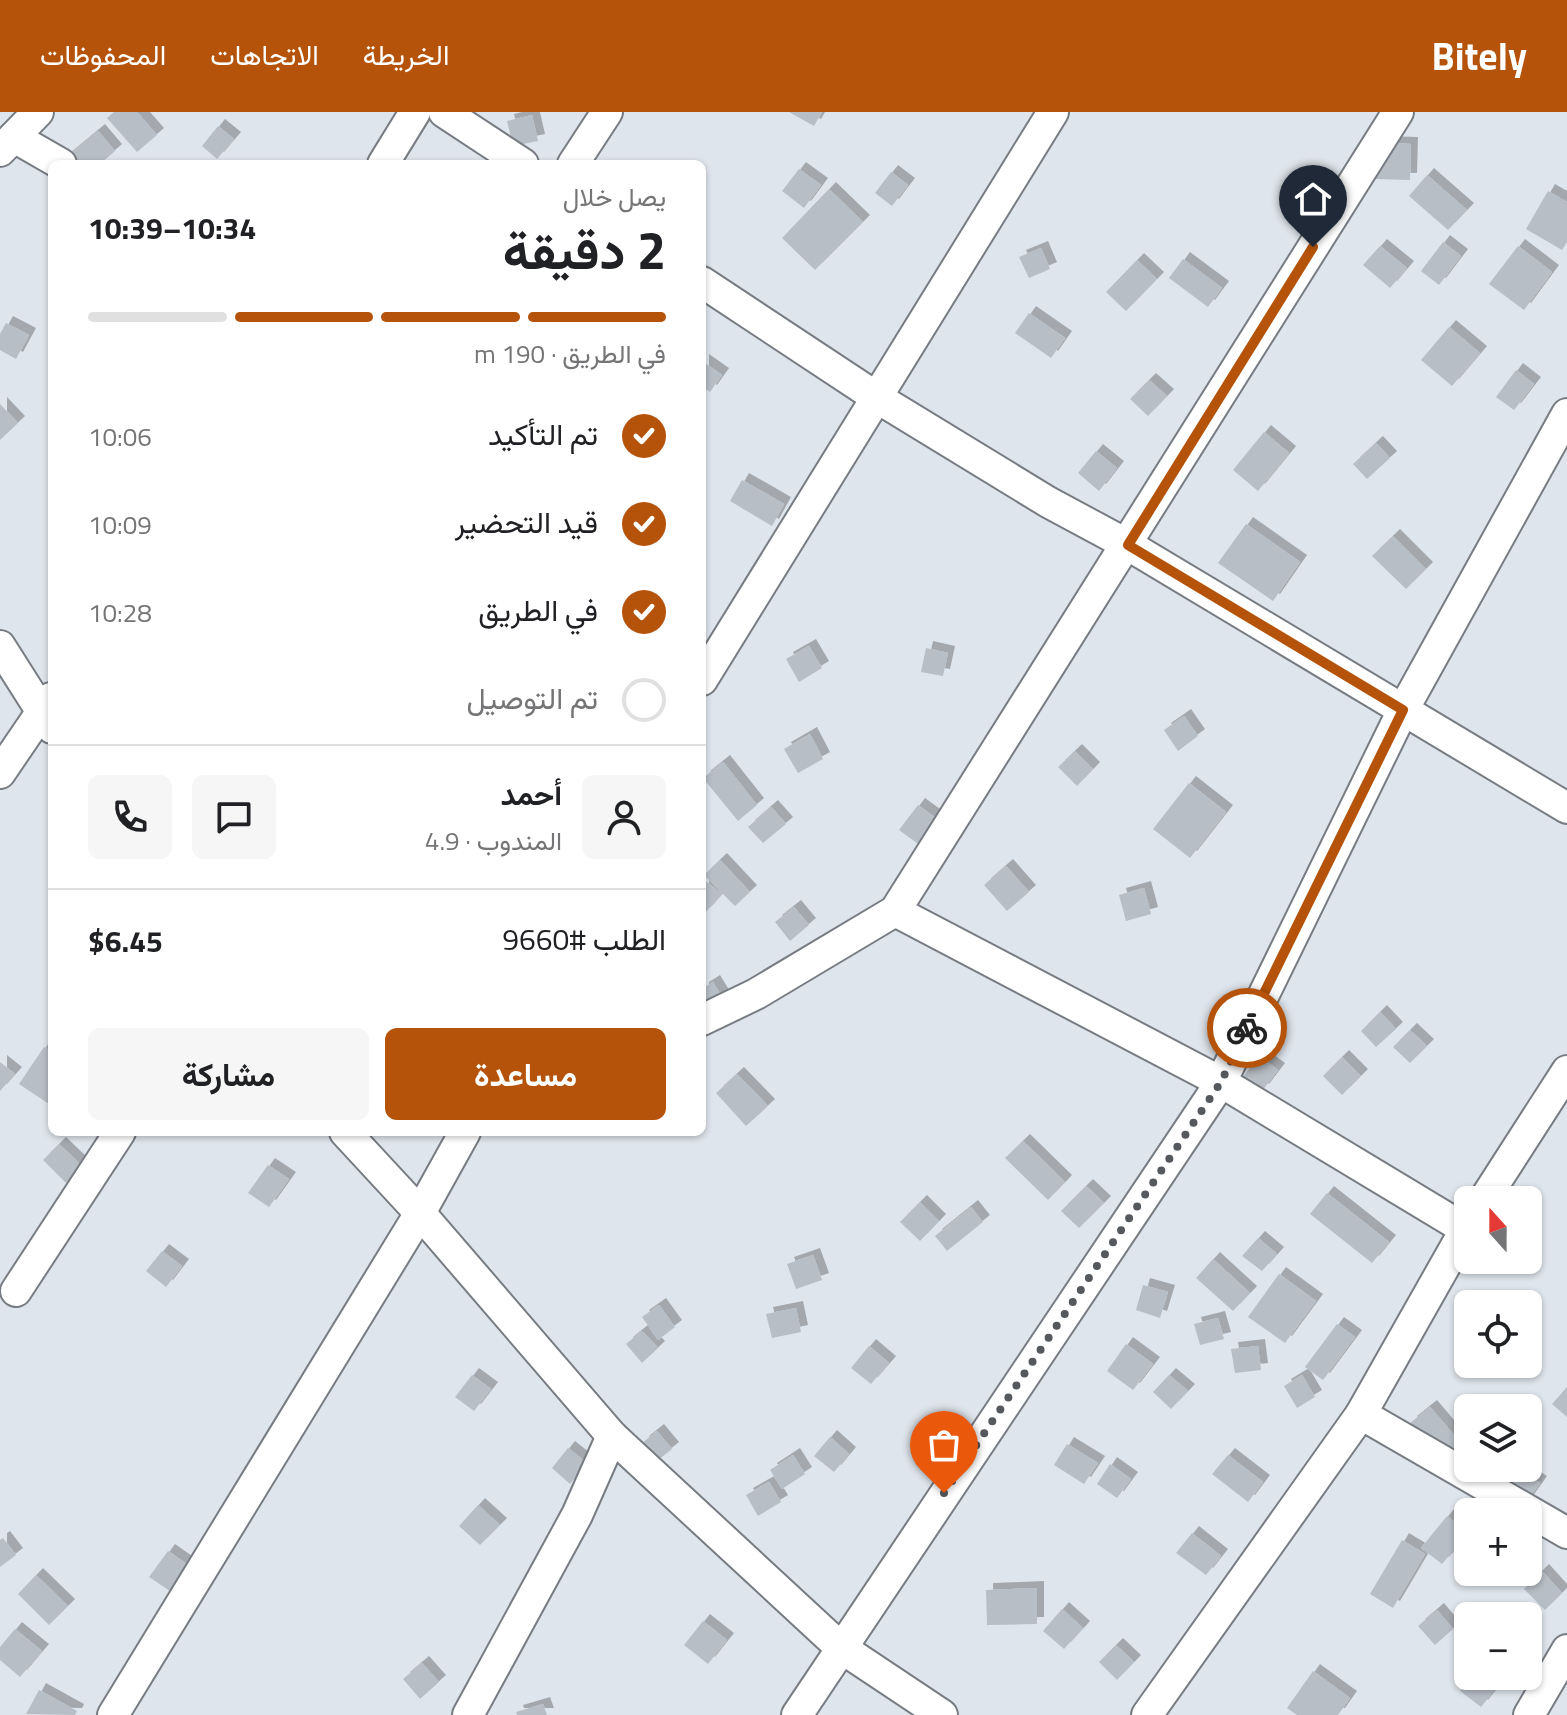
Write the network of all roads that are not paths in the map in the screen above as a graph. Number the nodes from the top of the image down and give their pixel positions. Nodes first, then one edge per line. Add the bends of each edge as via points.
1 (38, 112) edge
2 (415, 112) edge
3 (444, 112) edge
4 (607, 112) edge
5 (1053, 112) edge
6 (1398, 112) edge
7 (7, 144) edge
8 (50, 160) edge
9 (385, 160) edge
10 (517, 160) edge
11 (576, 160) edge
12 (706, 285) edge
13 (876, 397) junction
14 (1567, 414) edge
15 (1128, 545) junction
16 (0, 646) edge
17 (706, 673) edge
18 (1403, 710) junction
19 (48, 711) edge
20 (48, 713) edge
21 (0, 773) edge
22 (1567, 808) edge
23 (895, 911) junction
24 (706, 1018) edge
25 (1567, 1071) edge
26 (1221, 1082) junction
27 (117, 1136) edge
28 (349, 1136) edge
29 (463, 1136) edge
30 (1493, 1186) edge
31 (420, 1213) junction
32 (1454, 1219) edge
33 (1454, 1250) edge
34 (16, 1291) dead end
35 (1361, 1414) junction
36 (612, 1436) junction
37 (1567, 1533) edge
38 (840, 1647) junction
39 (1567, 1650) edge
40 (113, 1715) edge
41 (468, 1715) edge
42 (797, 1715) edge
43 (942, 1715) edge
44 (1147, 1715) edge
45 (1529, 1715) edge

1 - 7 street
2 - 9 street
3 - 10 street
4 - 11 street
5 - 13 street
6 - 15 street
7 - 8 street
12 - 13 street
13 - 15 street
13 - 17 street
14 - 18 street
15 - 18 street
15 - 23 street
16 - 19 street
18 - 22 street
18 - 26 street
20 - 21 street
23 - 24 street
23 - 26 street
25 - 30 street
26 - 32 street
26 - 38 street
27 - 34 street
28 - 31 street
29 - 31 street
31 - 36 street
31 - 40 street
33 - 35 street
35 - 37 street
35 - 44 street
36 - 38 street
36 - 41 street via 577,1515
38 - 42 street
38 - 43 street
39 - 45 street

